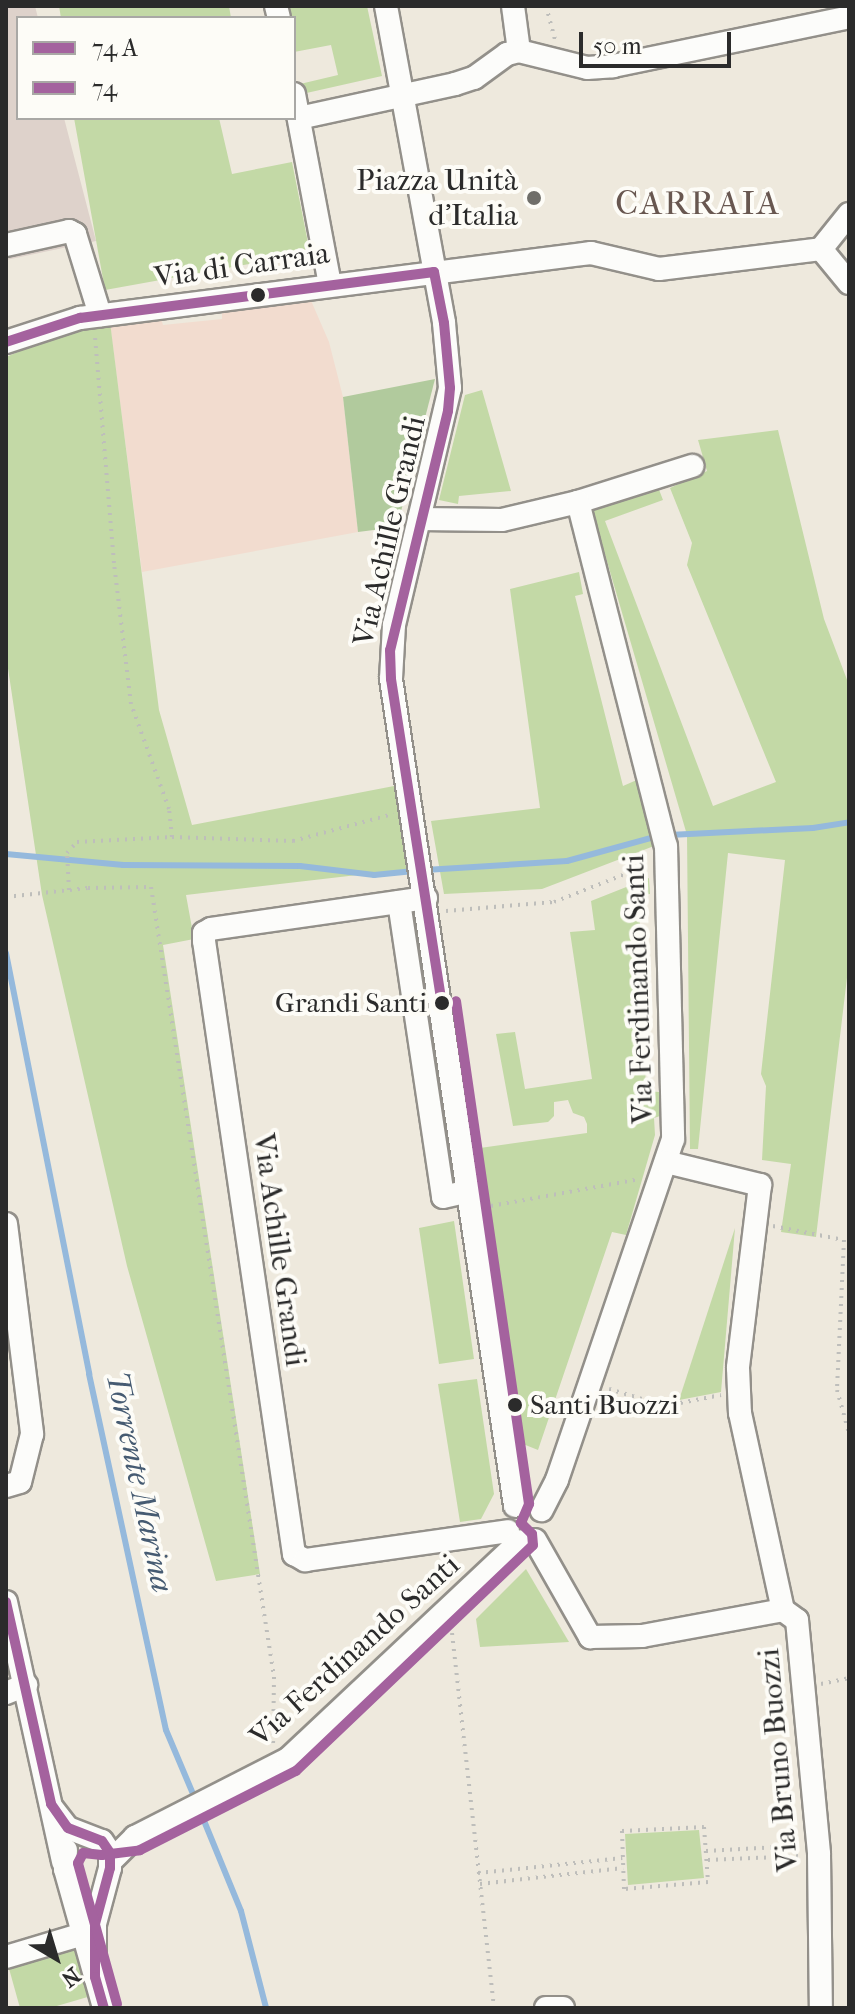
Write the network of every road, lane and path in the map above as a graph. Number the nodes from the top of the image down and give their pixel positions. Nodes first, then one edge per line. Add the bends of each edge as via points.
1 (386, 6) edge
2 (546, 6) edge
3 (516, 9) edge
4 (849, 17) edge
5 (519, 51) junction
6 (564, 65) junction
7 (403, 98) junction
8 (296, 104) edge
9 (299, 118) junction
10 (849, 214) edge
11 (6, 245) edge
12 (821, 249) junction
13 (434, 272) junction
14 (849, 283) edge
15 (330, 284) junction
16 (97, 316) junction
17 (6, 342) edge
18 (692, 466) dead end
19 (578, 502) junction
20 (419, 519) junction
21 (411, 811) junction
22 (172, 837) junction
23 (666, 852) junction
24 (69, 891) junction
25 (6, 897) edge
26 (425, 897) junction
27 (399, 902) junction
28 (664, 1168) junction
29 (469, 1191) junction
30 (492, 1216) dead end
31 (755, 1222) junction
32 (6, 1224) edge
33 (590, 1383) junction
34 (739, 1392) junction
35 (849, 1433) edge
36 (6, 1486) edge
37 (515, 1506) junction
38 (542, 1510) junction
39 (521, 1537) junction
40 (6, 1602) edge
41 (449, 1608) junction
42 (783, 1610) junction
43 (16, 1689) edge
44 (272, 1769) junction
45 (51, 1804) junction
46 (819, 1850) junction
47 (103, 1851) junction
48 (706, 1851) junction
49 (622, 1858) junction
50 (707, 1860) junction
51 (64, 1866) junction
52 (623, 1868) junction
53 (478, 1873) junction
54 (480, 1884) junction
55 (83, 1934) junction
56 (6, 1957) edge
57 (95, 1977) junction
58 (104, 2008) edge
59 (494, 2008) edge
60 (546, 2008) edge
61 (563, 2008) edge
62 (821, 2008) edge

1 - 7 street, Via Achille Grandi
2 - 6 path
3 - 5 street
4 - 6 street via 613,66
5 - 6 street
5 - 7 street via 474,78
7 - 9 street
7 - 13 street, Via Achille Grandi
8 - 9 street
9 - 15 street
10 - 12 street
11 - 16 street via 75,234
12 - 13 street, Via di Carraia via 659,269 591,253
12 - 14 street
13 - 15 street, Via di Carraia
13 - 20 street, Via Achille Grandi via 450,388
15 - 16 street, Via di Carraia
16 - 17 street, Via di Carraia
16 - 22 path via 114,563 131,704 169,809
18 - 19 street
19 - 20 street via 502,520
19 - 23 street, Via Ferdinando Santi
20 - 21 street, Via Achille Grandi via 390,650
21 - 22 path via 293,841
21 - 26 street, Via Achille Grandi
22 - 24 path via 77,842 67,858
23 - 26 path via 554,902
23 - 28 street, Via Ferdinando Santi via 673,1139
24 - 25 path
24 - 44 path via 151,887 274,1677
26 - 27 street, Via Achille Grandi
26 - 29 street, Via Achille Grandi
27 - 29 street via 443,1197
27 - 39 street, Via Achille Grandi via 211,929 204,937 291,1549 305,1560
28 - 30 path via 490,1206
28 - 31 street, Via Bruno Buozzi via 760,1185
28 - 33 street, Via Ferdinando Santi
29 - 37 street, Via Achille Grandi
31 - 34 street, Via Bruno Buozzi
31 - 35 path via 844,1240 837,1390
32 - 36 street via 32,1434 20,1482
33 - 34 path via 665,1406
33 - 38 street, Via Ferdinando Santi
34 - 42 street, Via Bruno Buozzi
37 - 38 street via 527,1502
37 - 39 street via 508,1514
38 - 39 street, Via Ferdinando Santi via 546,1524
39 - 41 street, Via Ferdinando Santi
39 - 42 street via 590,1637 642,1636
40 - 43 street
41 - 44 street, Via Ferdinando Santi via 306,1744
41 - 53 path
42 - 46 street, Via Bruno Buozzi via 797,1620
43 - 45 street
44 - 47 street, Via Ferdinando Santi
45 - 47 street via 63,1823
45 - 51 street
46 - 48 path
46 - 50 path
46 - 62 street, Via Bruno Buozzi
47 - 51 street via 72,1842
47 - 51 street, Via Ferdinando Santi via 102,1880 88,1885 74,1880
47 - 57 street
48 - 49 path via 704,1827 622,1831
48 - 50 path
49 - 52 path
49 - 53 path
50 - 52 path via 708,1882 624,1889
51 - 55 street
52 - 54 path
53 - 54 path
54 - 59 path
55 - 56 street
55 - 57 street
57 - 58 street
60 - 61 street

